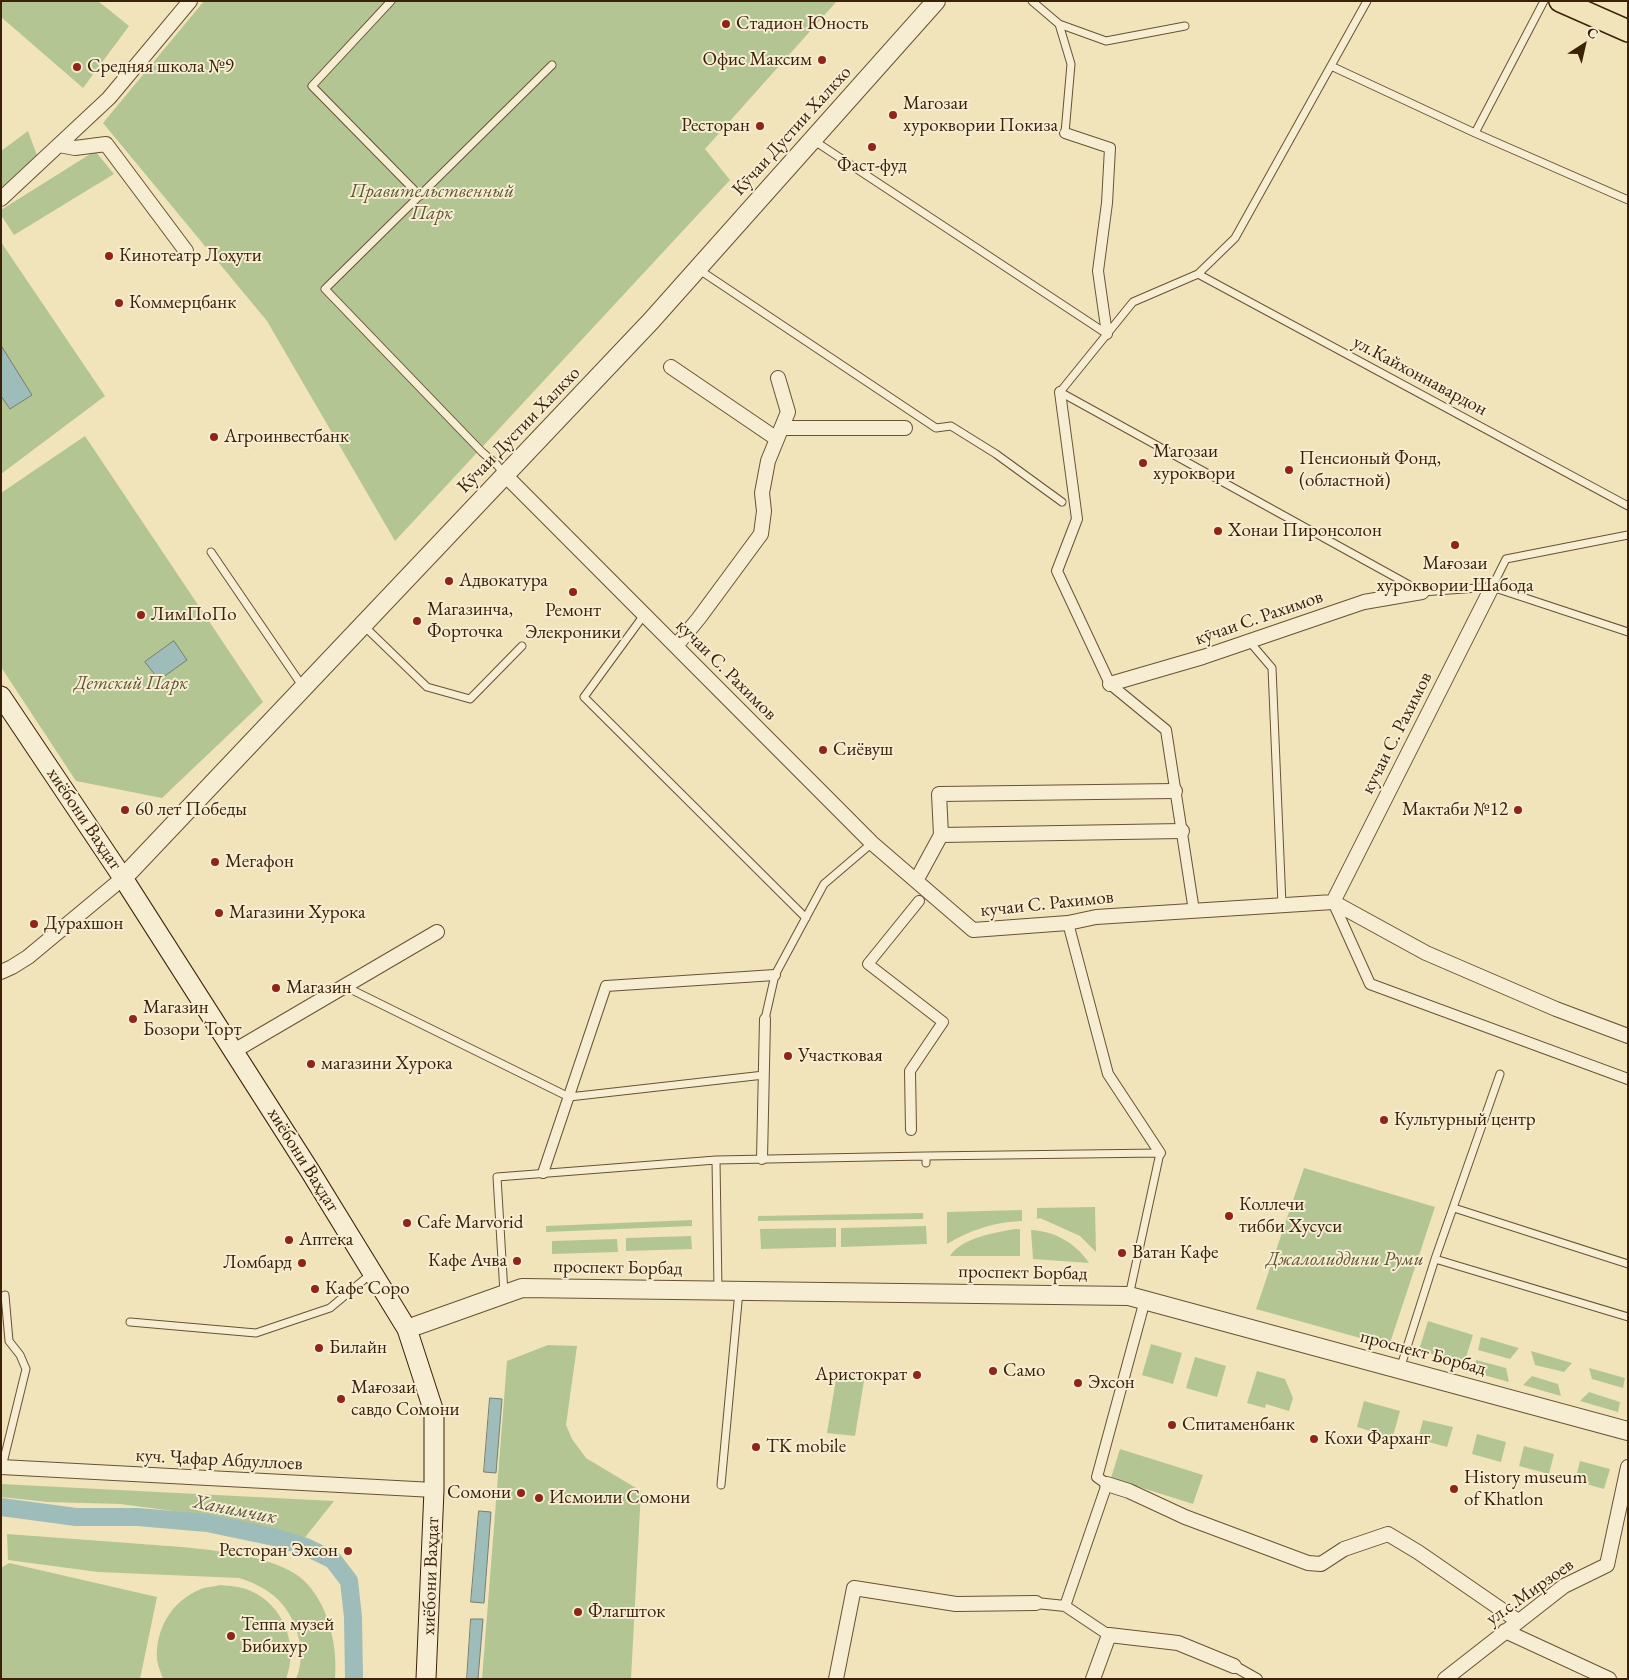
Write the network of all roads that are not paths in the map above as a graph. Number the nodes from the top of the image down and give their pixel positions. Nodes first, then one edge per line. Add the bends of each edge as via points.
1 (190, 1) edge
2 (391, 1) edge
3 (936, 1) edge
4 (1032, 1) edge
5 (1368, 1) edge
6 (1544, 1) edge
7 (1560, 1) edge
8 (1060, 24) junction
9 (1186, 26) dead end
10 (1628, 31) edge
11 (552, 65) dead end
12 (1331, 66) junction
13 (1065, 133) joint
14 (1475, 134) junction
15 (812, 140) junction
16 (59, 145) junction
17 (420, 196) junction
18 (1, 199) edge
19 (1628, 200) edge
20 (186, 251) dead end
21 (698, 269) junction
22 (1198, 274) junction
23 (1107, 334) junction
24 (671, 367) dead end
25 (778, 378) dead end
26 (1060, 392) junction
27 (905, 428) dead end
28 (779, 433) junction
29 (505, 475) junction
30 (1062, 502) dead end
31 (1628, 506) edge
32 (1628, 535) edge
33 (211, 552) dead end
34 (1492, 587) junction
35 (1422, 592) junction
36 (644, 615) junction
37 (363, 625) junction
38 (1628, 632) edge
39 (1249, 641) junction
40 (522, 646) dead end
41 (676, 646) junction
42 (1110, 684) junction
43 (304, 688) junction
44 (1, 696) edge
45 (1176, 792) junction
46 (1182, 830) junction
47 (941, 835) junction
48 (872, 843) junction
49 (123, 878) junction
50 (916, 881) junction
51 (919, 901) dead end
52 (1333, 902) junction
53 (1282, 905) junction
54 (1194, 911) junction
55 (806, 918) junction
56 (1068, 923) junction
57 (437, 932) dead end
58 (1, 972) edge
59 (775, 975) junction
60 (344, 986) junction
61 (765, 1020) joint
62 (1628, 1036) edge
63 (234, 1051) junction
64 (1500, 1074) dead end
65 (764, 1075) junction
66 (1628, 1079) edge
67 (568, 1098) junction
68 (911, 1130) dead end
69 (1160, 1153) junction
70 (762, 1159) junction
71 (716, 1160) junction
72 (543, 1173) junction
73 (1454, 1208) junction
74 (1435, 1259) junction
75 (1628, 1264) edge
76 (372, 1272) junction
77 (718, 1291) junction
78 (739, 1291) junction
79 (4, 1295) dead end
80 (504, 1295) junction
81 (1137, 1298) junction
82 (1628, 1317) edge
83 (130, 1322) dead end
84 (407, 1329) junction
85 (1400, 1369) junction
86 (1628, 1431) edge
87 (1, 1467) edge
88 (1628, 1467) edge
89 (1107, 1484) junction
90 (721, 1485) dead end
91 (434, 1490) junction
92 (1036, 1603) joint
93 (1065, 1606) junction
94 (1518, 1621) junction
95 (1506, 1631) junction
96 (1106, 1634) dead end
97 (1234, 1666) joint
98 (426, 1679) edge
99 (836, 1679) edge
100 (1093, 1679) edge
101 (1257, 1679) edge
102 (1445, 1679) edge
103 (1609, 1679) edge

1 - 16 street via 109,98
2 - 17 lane via 312,86
3 - 15 street, Кӯчаи Дустии Халкхо
4 - 8 lane
5 - 12 lane
6 - 14 lane
7 - 10 main road
8 - 9 lane via 1106,41
8 - 13 lane via 1071,64
11 - 17 lane
12 - 14 lane
12 - 22 lane via 1235,238
13 - 23 street via 1110,148 1098,270
14 - 19 lane
15 - 21 street, Кӯчаи Дустии Халкхо
15 - 23 lane
16 - 18 street
16 - 20 street via 75,148 106,144
17 - 29 lane via 325,289
21 - 29 street, Кӯчаи Дустии Халкхо
21 - 30 lane via 936,428 951,426
22 - 23 lane via 1133,302
22 - 31 lane, ул.Кайхоннавардон
23 - 26 lane
24 - 28 street
25 - 28 street via 788,412
26 - 35 lane
26 - 42 street via 1076,519 1057,572
27 - 28 street
28 - 41 street via 768,461 762,493 761,534
29 - 36 street, кучаи С. Рахимов
29 - 37 street, Кӯчаи Дустии Халкхо
32 - 34 lane via 1506,559
33 - 43 lane
34 - 35 lane
34 - 38 lane
34 - 52 street, кучаи С. Рахимов
35 - 39 street, кӯчаи С. Рахимов via 1364,602
36 - 41 street, кучаи С. Рахимов
36 - 55 lane via 584,697
37 - 40 lane via 427,687 470,699
37 - 43 street, Кӯчаи Дустии Халкхо
39 - 42 street, кӯчаи С. Рахимов
39 - 53 lane via 1272,668
41 - 48 street, кучаи С. Рахимов
42 - 45 street via 1166,730
43 - 49 street, Кӯчаи Дустии Халкхо
44 - 49 main road, хиёбони Ваҳдат
45 - 46 street
45 - 47 street via 939,794
46 - 47 street
46 - 54 street
47 - 50 street
48 - 50 street, кучаи С. Рахимов
48 - 55 lane via 824,884
49 - 58 street via 28,957
49 - 63 main road, хиёбони Ваҳдат
50 - 56 street, кучаи С. Рахимов via 973,930
51 - 68 street via 868,964 943,1022 910,1072
52 - 53 street, кучаи С. Рахимов
52 - 62 street via 1426,953
52 - 66 street via 1370,984
53 - 54 street, кучаи С. Рахимов
54 - 56 street, кучаи С. Рахимов via 1096,917
55 - 59 lane
56 - 69 street via 1108,1074
57 - 60 street
59 - 61 lane
59 - 67 street via 606,986
60 - 63 street
60 - 67 lane
61 - 65 street
63 - 76 main road, хиёбони Ваҳдат
64 - 73 lane
65 - 67 lane
65 - 70 street
67 - 72 street
69 - 70 lane via 926,1160
69 - 81 lane
70 - 71 lane
71 - 72 lane
71 - 77 lane
72 - 80 lane via 497,1177
73 - 74 lane
73 - 75 lane
74 - 82 lane
74 - 85 lane
76 - 83 lane via 330,1308 256,1333
76 - 84 main road, хиёбони Ваҳдат
77 - 78 street, проспект Борбад
77 - 80 street, проспект Борбад via 522,1288
78 - 81 street, проспект Борбад
78 - 90 lane
79 - 87 lane via 10,1341 26,1369
80 - 84 street, проспект Борбад
81 - 85 street, проспект Борбад
81 - 89 street via 1097,1477
84 - 91 main road, хиёбони Ваҳдат via 434,1412
85 - 86 street, проспект Борбад
87 - 91 street, куч. Ҷафар Абдуллоев
88 - 94 street, ул.с.Мирзоев via 1606,1565 1564,1586
89 - 93 street
89 - 94 street via 1308,1563 1321,1564 1344,1549 1388,1534
91 - 98 main road, хиёбони Ваҳдат
92 - 93 street
92 - 99 street via 956,1604 854,1588
93 - 96 street
94 - 95 street, ул.с.Мирзоев
95 - 102 street, ул.с.Мирзоев
95 - 103 street
97 - 100 street via 1178,1643 1109,1635
97 - 101 street

